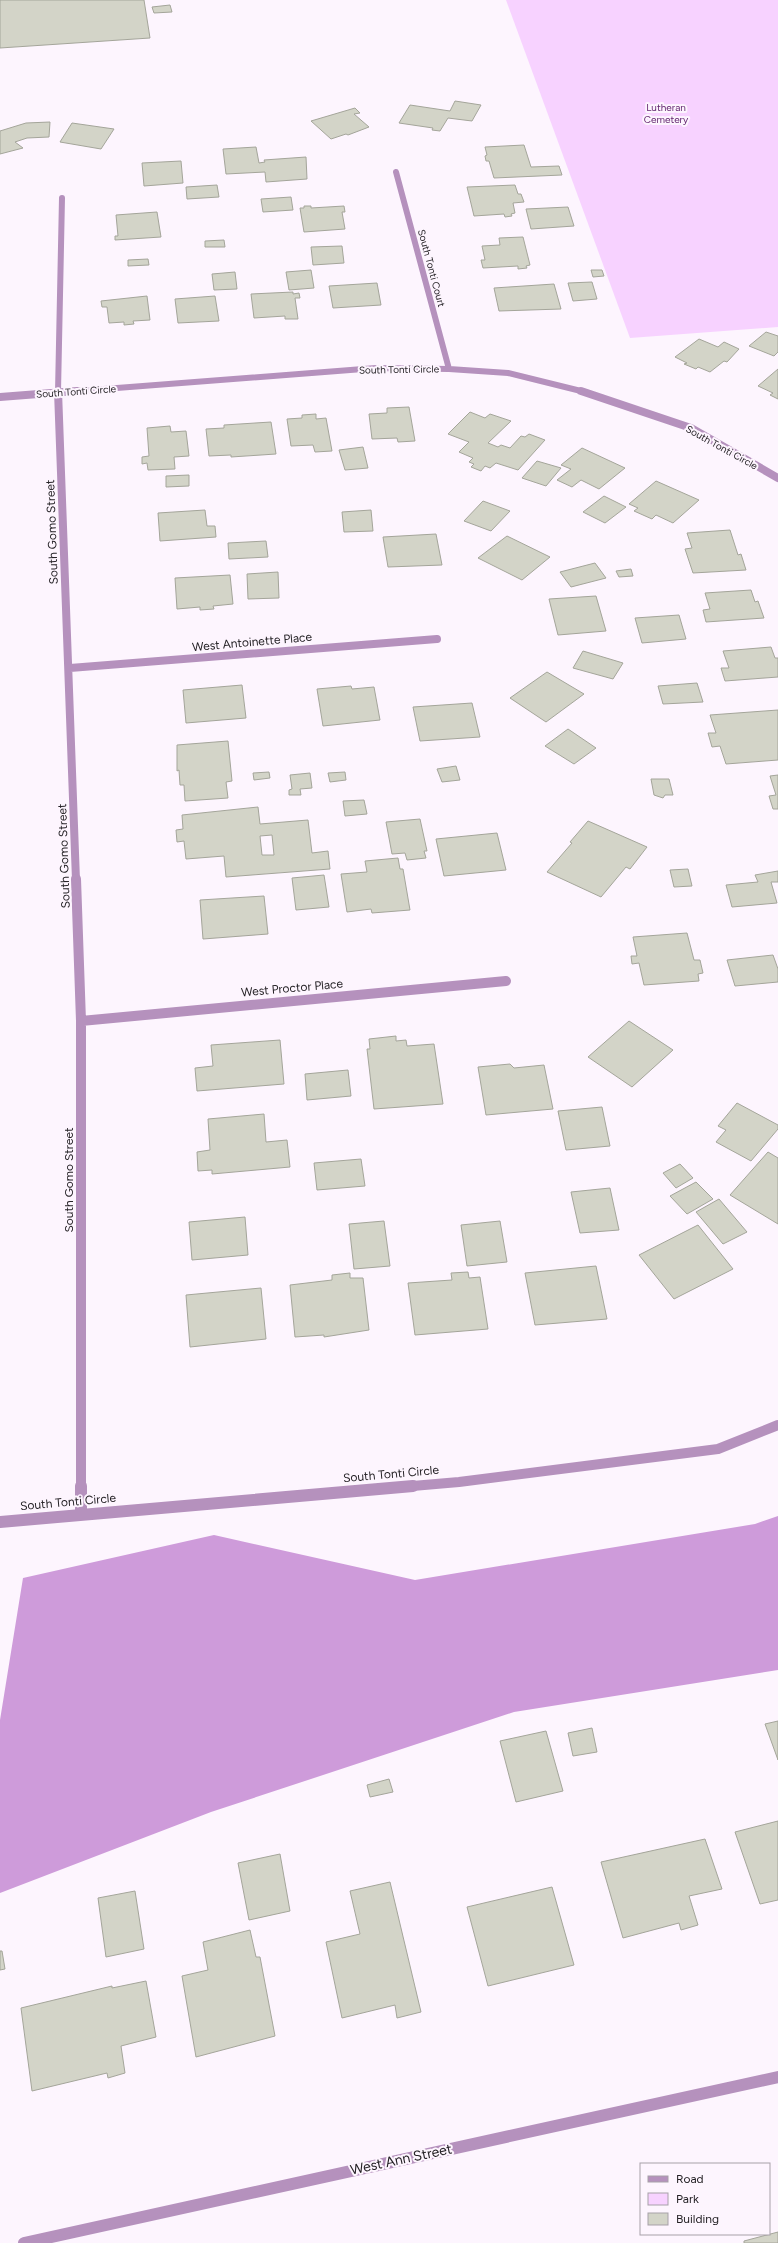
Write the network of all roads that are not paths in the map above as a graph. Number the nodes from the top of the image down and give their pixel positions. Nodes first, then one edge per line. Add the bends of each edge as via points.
1 (396, 172) dead end
2 (62, 198) dead end
3 (450, 369) junction
4 (58, 393) junction
5 (0, 397) edge
6 (778, 478) edge
7 (437, 639) dead end
8 (70, 668) junction
9 (506, 981) dead end
10 (81, 1021) junction
11 (778, 1425) edge
12 (81, 1514) junction
13 (0, 1522) edge
14 (778, 2077) edge
15 (24, 2243) edge

1 - 3 street, South Tonti Court
2 - 4 street, South Gomo Street
3 - 4 street, South Tonti Circle via 376,368
3 - 6 street, South Tonti Circle via 508,373 597,395 691,428
4 - 5 street, South Tonti Circle
4 - 8 street, South Gomo Street
7 - 8 street, West Antoinette Place
8 - 10 street, South Gomo Street
9 - 10 street, West Proctor Place
10 - 12 street, South Gomo Street
11 - 12 street, South Tonti Circle via 718,1449 647,1459 458,1482
12 - 13 street, South Tonti Circle
14 - 15 street, West Ann Street

